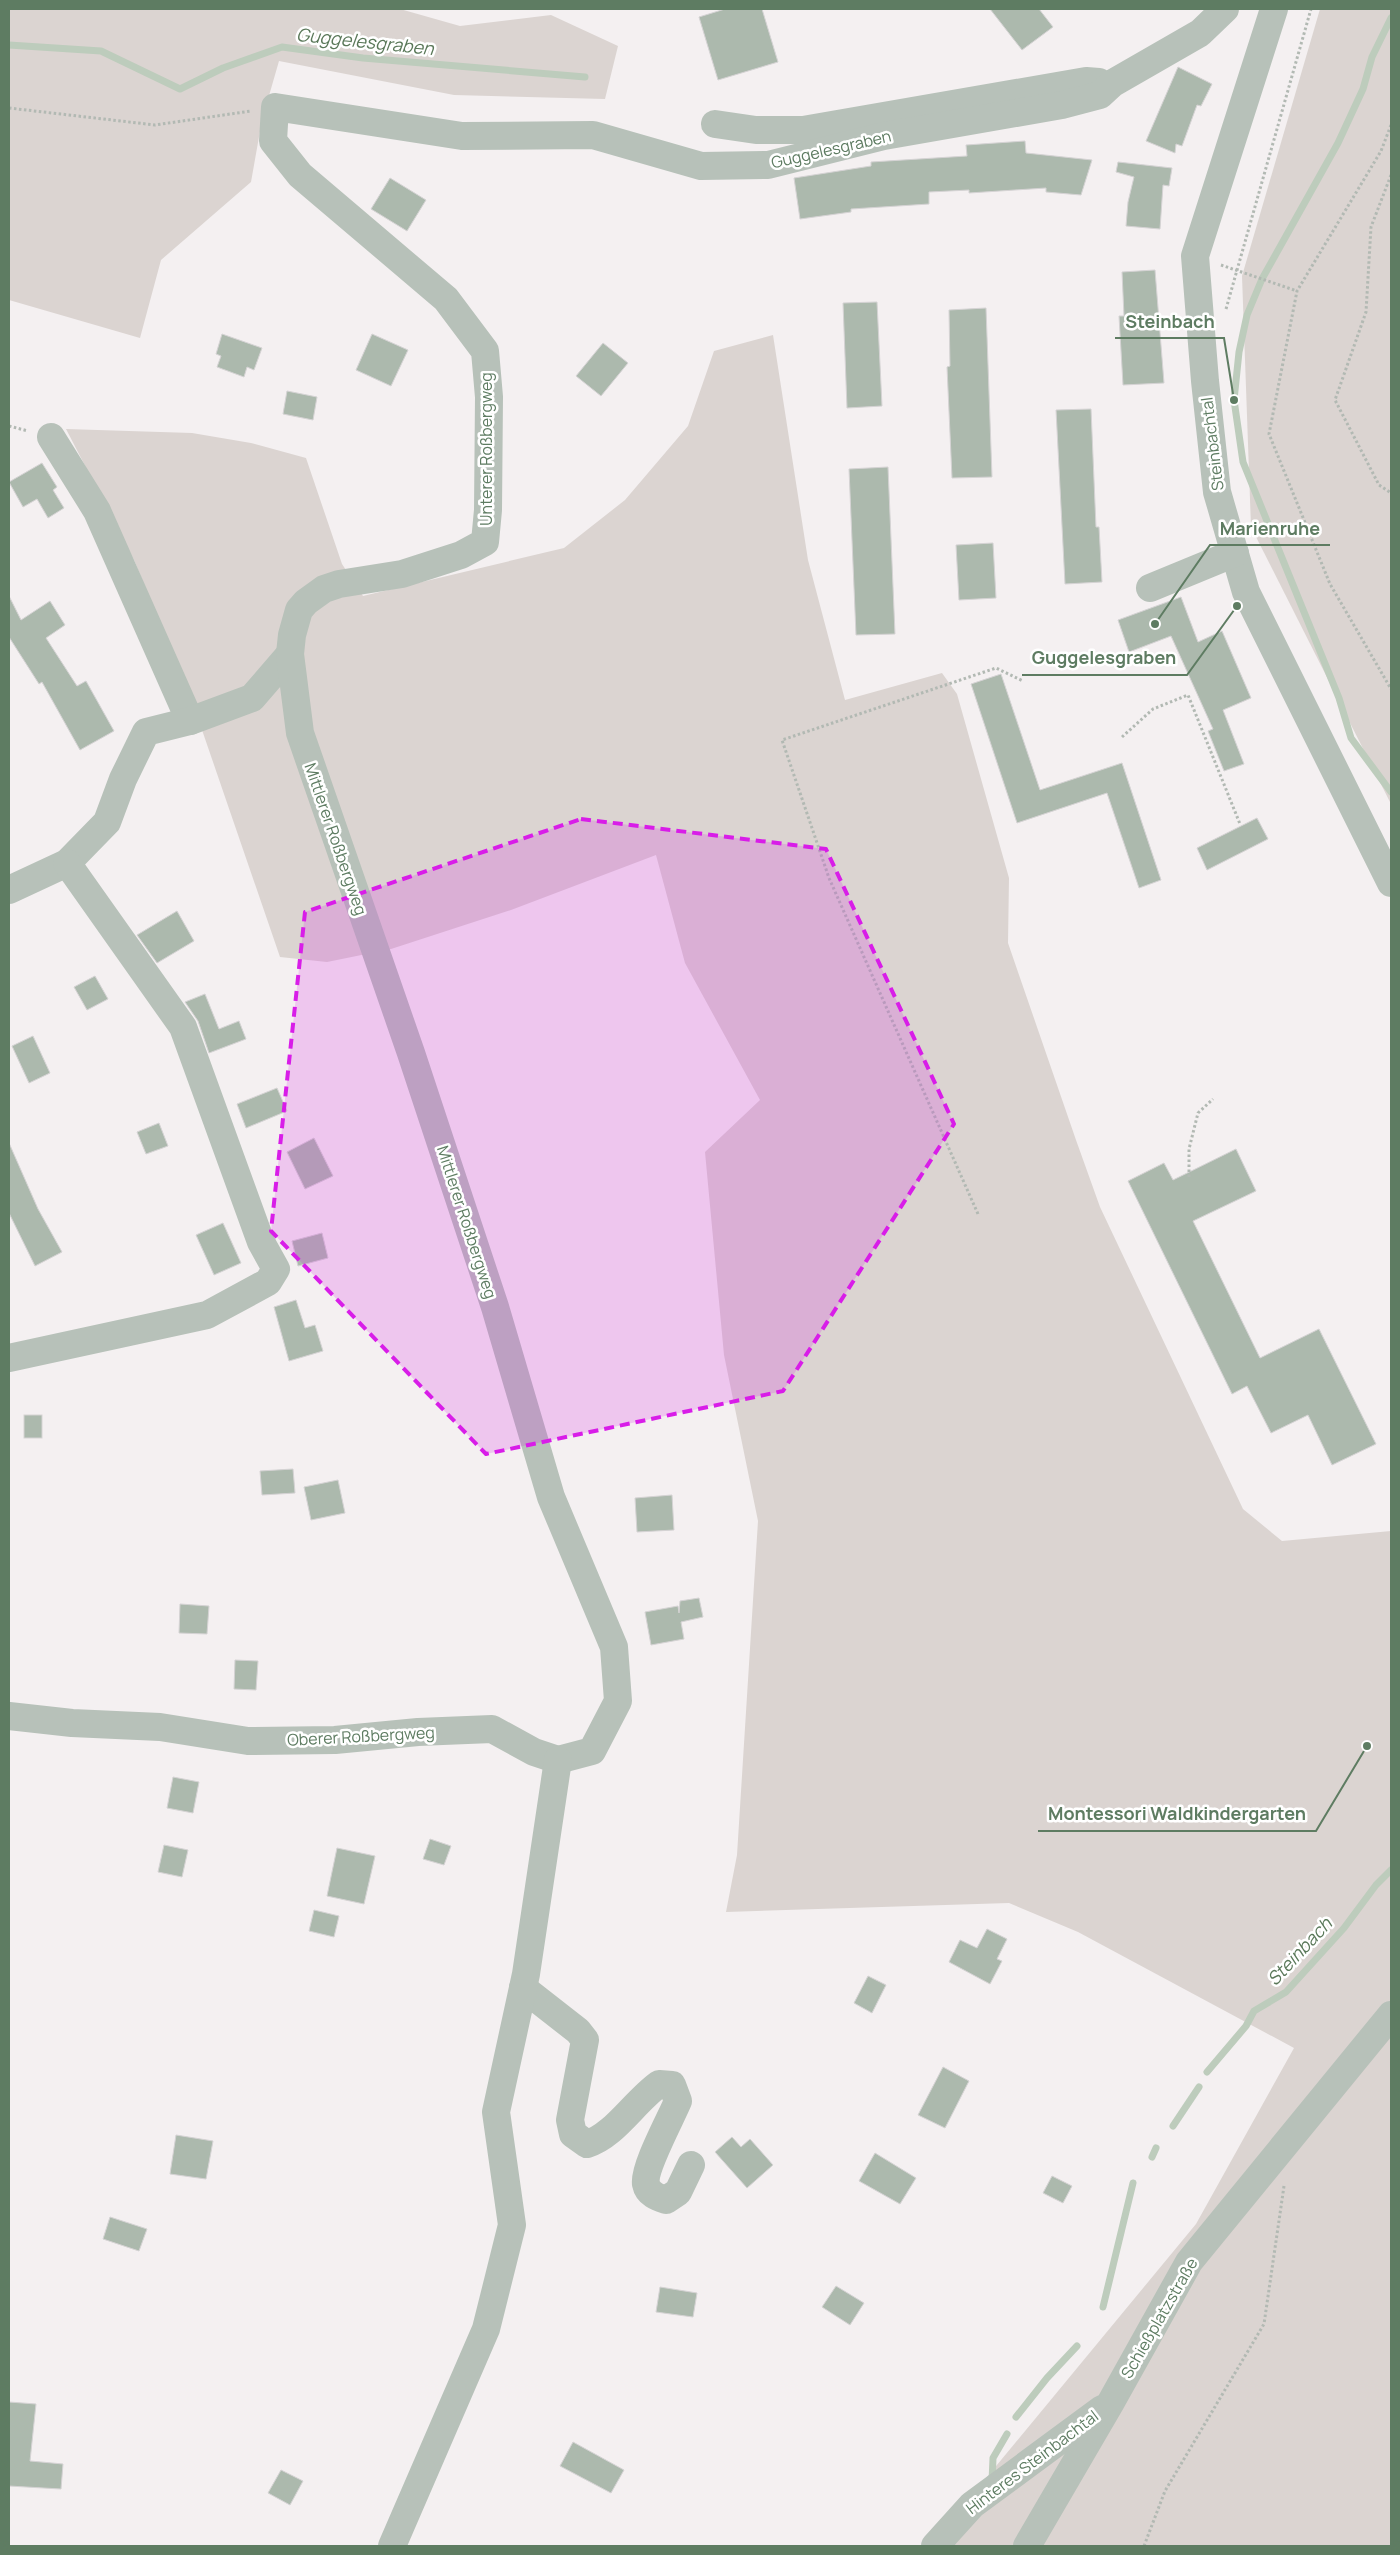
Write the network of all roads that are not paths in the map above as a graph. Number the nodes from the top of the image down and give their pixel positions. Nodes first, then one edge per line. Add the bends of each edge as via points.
1 (1225, 9) edge
2 (1274, 9) edge
3 (1113, 83) junction
4 (276, 107) joint
5 (715, 124) dead end
6 (51, 437) dead end
7 (1235, 553) junction
8 (1150, 588) dead end
9 (308, 600) joint
10 (290, 654) junction
11 (190, 721) junction
12 (67, 863) junction
13 (1391, 883) edge
14 (9, 890) edge
15 (9, 1358) edge
16 (9, 1716) edge
17 (558, 1760) junction
18 (523, 1988) junction
19 (1391, 2015) edge
20 (691, 2165) dead end
21 (1111, 2402) junction
22 (392, 2546) edge
23 (935, 2546) edge
24 (1027, 2546) edge

1 - 3 street, Guggelesgraben via 1200,33
2 - 7 street, Steinbachtal via 1195,256 1217,492
3 - 4 street, Guggelesgraben via 1100,95 1062,105 884,136 768,165 701,166 593,135 462,136
3 - 5 street, Guggelesgraben via 1086,81 803,130 756,130
4 - 9 street, Unterer Roßbergweg via 273,141 300,175 446,300 474,336 485,351 490,397 485,542 461,555 402,574 339,584
6 - 11 street via 97,511
7 - 8 street
7 - 13 street, Steinbachtal via 1246,592
9 - 10 street, Mittlerer Roßbergweg via 299,610
10 - 11 street via 252,698
10 - 17 street, Mittlerer Roßbergweg via 300,733 495,1307 552,1496 614,1647 618,1702 592,1751
11 - 12 street via 146,732 107,822
12 - 14 street
12 - 15 street via 184,1027 261,1242 276,1269 268,1282 207,1315
16 - 17 street, Oberer Roßbergweg via 160,1727 248,1740 335,1740 492,1729 534,1752
17 - 18 street
18 - 20 street via 585,2040 570,2120 573,2134 586,2144 600,2140 642,2096 659,2084 672,2085 678,2101 648,2166 646,2184 653,2196 666,2200 678,2192
18 - 22 street via 496,2112 512,2226 486,2329
19 - 21 street, Schießplatzstraße via 1189,2262
21 - 23 street, Hinteres Steinbachtal via 972,2505
21 - 24 street, Schießplatzstraße

